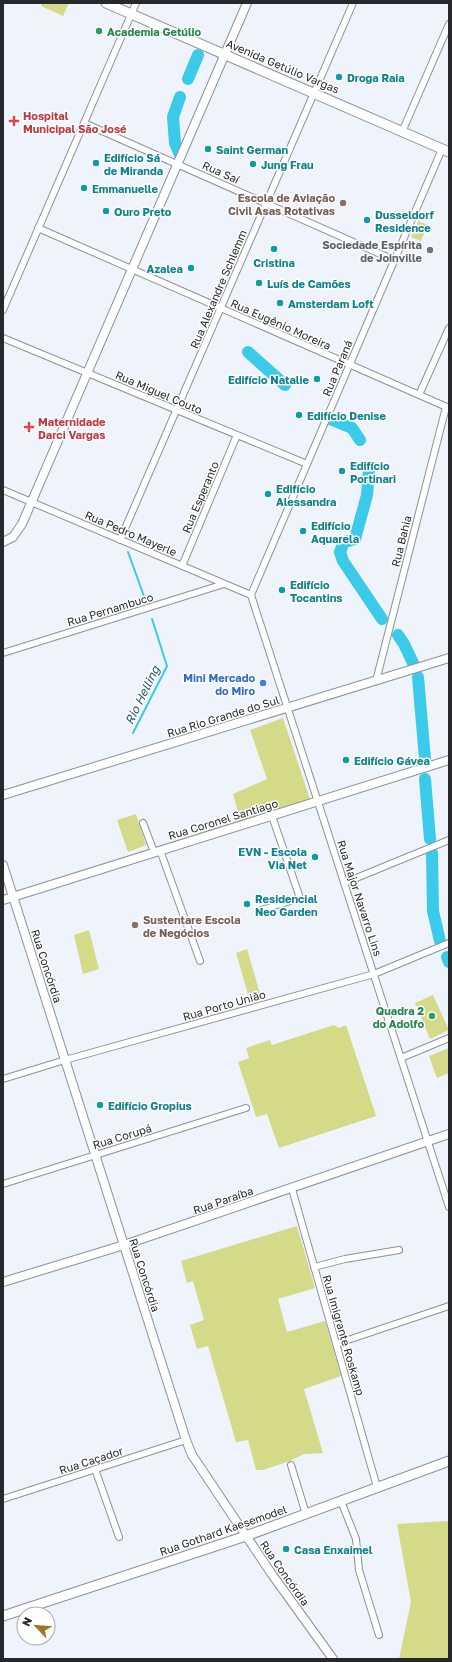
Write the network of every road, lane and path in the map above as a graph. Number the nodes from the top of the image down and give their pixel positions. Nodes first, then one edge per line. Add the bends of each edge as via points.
1 (106, 3) edge
2 (136, 3) edge
3 (247, 3) edge
4 (353, 3) edge
5 (132, 14) junction
6 (449, 24) edge
7 (225, 55) junction
8 (314, 93) junction
9 (84, 123) junction
10 (402, 132) junction
11 (445, 150) edge
12 (178, 164) junction
13 (266, 203) junction
14 (38, 228) junction
15 (394, 260) junction
16 (132, 269) junction
17 (220, 308) junction
18 (3, 310) edge
19 (449, 328) edge
20 (3, 338) edge
21 (350, 365) junction
22 (87, 373) junction
23 (419, 395) junction
24 (447, 408) edge
25 (176, 410) junction
26 (238, 435) junction
27 (307, 464) junction
28 (3, 490) edge
29 (32, 502) junction
30 (120, 540) junction
31 (3, 542) edge
32 (182, 566) junction
33 (224, 584) junction
34 (251, 596) junction
35 (3, 653) edge
36 (449, 658) edge
37 (376, 681) junction
38 (288, 708) junction
39 (449, 760) edge
40 (3, 795) edge
41 (318, 801) junction
42 (272, 816) junction
43 (143, 823) dead end
44 (449, 840) edge
45 (157, 851) junction
46 (3, 865) edge
47 (344, 883) junction
48 (13, 896) junction
49 (3, 900) edge
50 (261, 910) dead end
51 (449, 943) edge
52 (200, 961) dead end
53 (374, 974) junction
54 (449, 1038) edge
55 (401, 1058) junction
56 (65, 1060) junction
57 (3, 1079) edge
58 (246, 1108) dead end
59 (449, 1134) edge
60 (428, 1142) junction
61 (95, 1155) junction
62 (3, 1184) edge
63 (292, 1189) junction
64 (449, 1207) edge
65 (124, 1245) junction
66 (399, 1250) dead end
67 (314, 1267) junction
68 (3, 1282) edge
69 (449, 1306) edge
70 (336, 1344) junction
71 (186, 1440) junction
72 (449, 1461) edge
73 (291, 1465) dead end
74 (95, 1470) junction
75 (377, 1488) junction
76 (3, 1499) edge
77 (341, 1501) junction
78 (306, 1514) junction
79 (246, 1536) junction
80 (119, 1537) dead end
81 (3, 1616) edge
82 (379, 1635) dead end
83 (333, 1659) edge

1 - 5 main road, Avenida Getúlio Vargas
2 - 5 street
3 - 7 main road
4 - 8 street, Rua Alexandre Schlemm
5 - 7 main road, Avenida Getúlio Vargas
5 - 9 street
6 - 10 street
7 - 8 main road, Avenida Getúlio Vargas
7 - 12 main road
8 - 10 main road, Avenida Getúlio Vargas
8 - 13 street, Rua Alexandre Schlemm
9 - 12 street, Rua Saí
9 - 14 street
10 - 11 main road, Avenida Getúlio Vargas
11 - 15 street, Rua Paraná
12 - 13 street, Rua Saí
12 - 16 main road
13 - 15 street, Rua Saí
13 - 17 street, Rua Alexandre Schlemm
14 - 16 street, Rua Eugênio Moreira
14 - 18 street
15 - 21 street, Rua Paraná
16 - 17 street, Rua Eugênio Moreira
16 - 22 main road
17 - 21 street, Rua Eugênio Moreira
17 - 25 street, Rua Alexandre Schlemm
19 - 23 street
20 - 22 street, Rua Miguel Couto
21 - 23 street, Rua Eugênio Moreira
21 - 27 street, Rua Paraná
22 - 25 street, Rua Miguel Couto
22 - 29 main road
23 - 24 street, Rua Eugênio Moreira
24 - 37 street, Rua Bahia
25 - 26 street, Rua Miguel Couto
25 - 30 street, Rua Alexandre Schlemm
26 - 27 street, Rua Miguel Couto
26 - 32 street, Rua Esperanto
27 - 34 street, Rua Paraná
28 - 29 street, Rua Pedro Mayerle
29 - 30 street, Rua Pedro Mayerle
29 - 31 main road via 16,534
30 - 32 street, Rua Pedro Mayerle
32 - 33 street, Rua Pedro Mayerle
33 - 34 street, Rua Pedro Mayerle
33 - 35 street, Rua Pernambuco
34 - 38 street, Rua Major Navarro Lins
36 - 37 main road, Rua Rio Grande do Sul
37 - 38 main road, Rua Rio Grande do Sul
38 - 40 main road, Rua Rio Grande do Sul
38 - 41 street, Rua Major Navarro Lins
39 - 41 main road, Rua Coronel Santiago
41 - 42 main road, Rua Coronel Santiago
41 - 47 street, Rua Major Navarro Lins
42 - 45 main road, Rua Coronel Santiago
42 - 50 street via 300,898
43 - 45 street
44 - 47 street
45 - 48 main road, Rua Coronel Santiago
45 - 52 street
46 - 48 main road, Rua Concórdia
47 - 53 street, Rua Major Navarro Lins
48 - 49 main road, Rua Coronel Santiago
48 - 56 main road, Rua Concórdia
51 - 53 street, Rua Porto União
53 - 55 street, Rua Major Navarro Lins
53 - 56 street, Rua Porto União
54 - 55 street
55 - 60 street, Rua Major Navarro Lins
56 - 57 street, Rua Porto União
56 - 61 main road, Rua Concórdia
58 - 61 street, Rua Corupá
59 - 60 main road, Rua Paraíba
60 - 63 main road, Rua Paraíba
60 - 64 street, Rua Major Navarro Lins
61 - 62 street, Rua Corupá
61 - 65 main road, Rua Concórdia
63 - 65 main road, Rua Paraíba
63 - 67 street, Rua Imigrante Roskamp
65 - 68 main road, Rua Paraíba
65 - 71 main road, Rua Concórdia
66 - 67 street via 345,1258
67 - 70 street, Rua Imigrante Roskamp
69 - 70 street
70 - 75 street, Rua Imigrante Roskamp
71 - 74 street, Rua Caçador
71 - 79 main road, Rua Concórdia via 198,1466
72 - 75 main road, Rua Gothard Kaesemodel
73 - 78 street
74 - 76 street, Rua Caçador
74 - 80 street
75 - 77 main road, Rua Gothard Kaesemodel
77 - 78 main road, Rua Gothard Kaesemodel
77 - 82 street via 356,1539 359,1570
78 - 79 main road, Rua Gothard Kaesemodel
79 - 81 main road, Rua Gothard Kaesemodel
79 - 83 main road, Rua Concórdia

